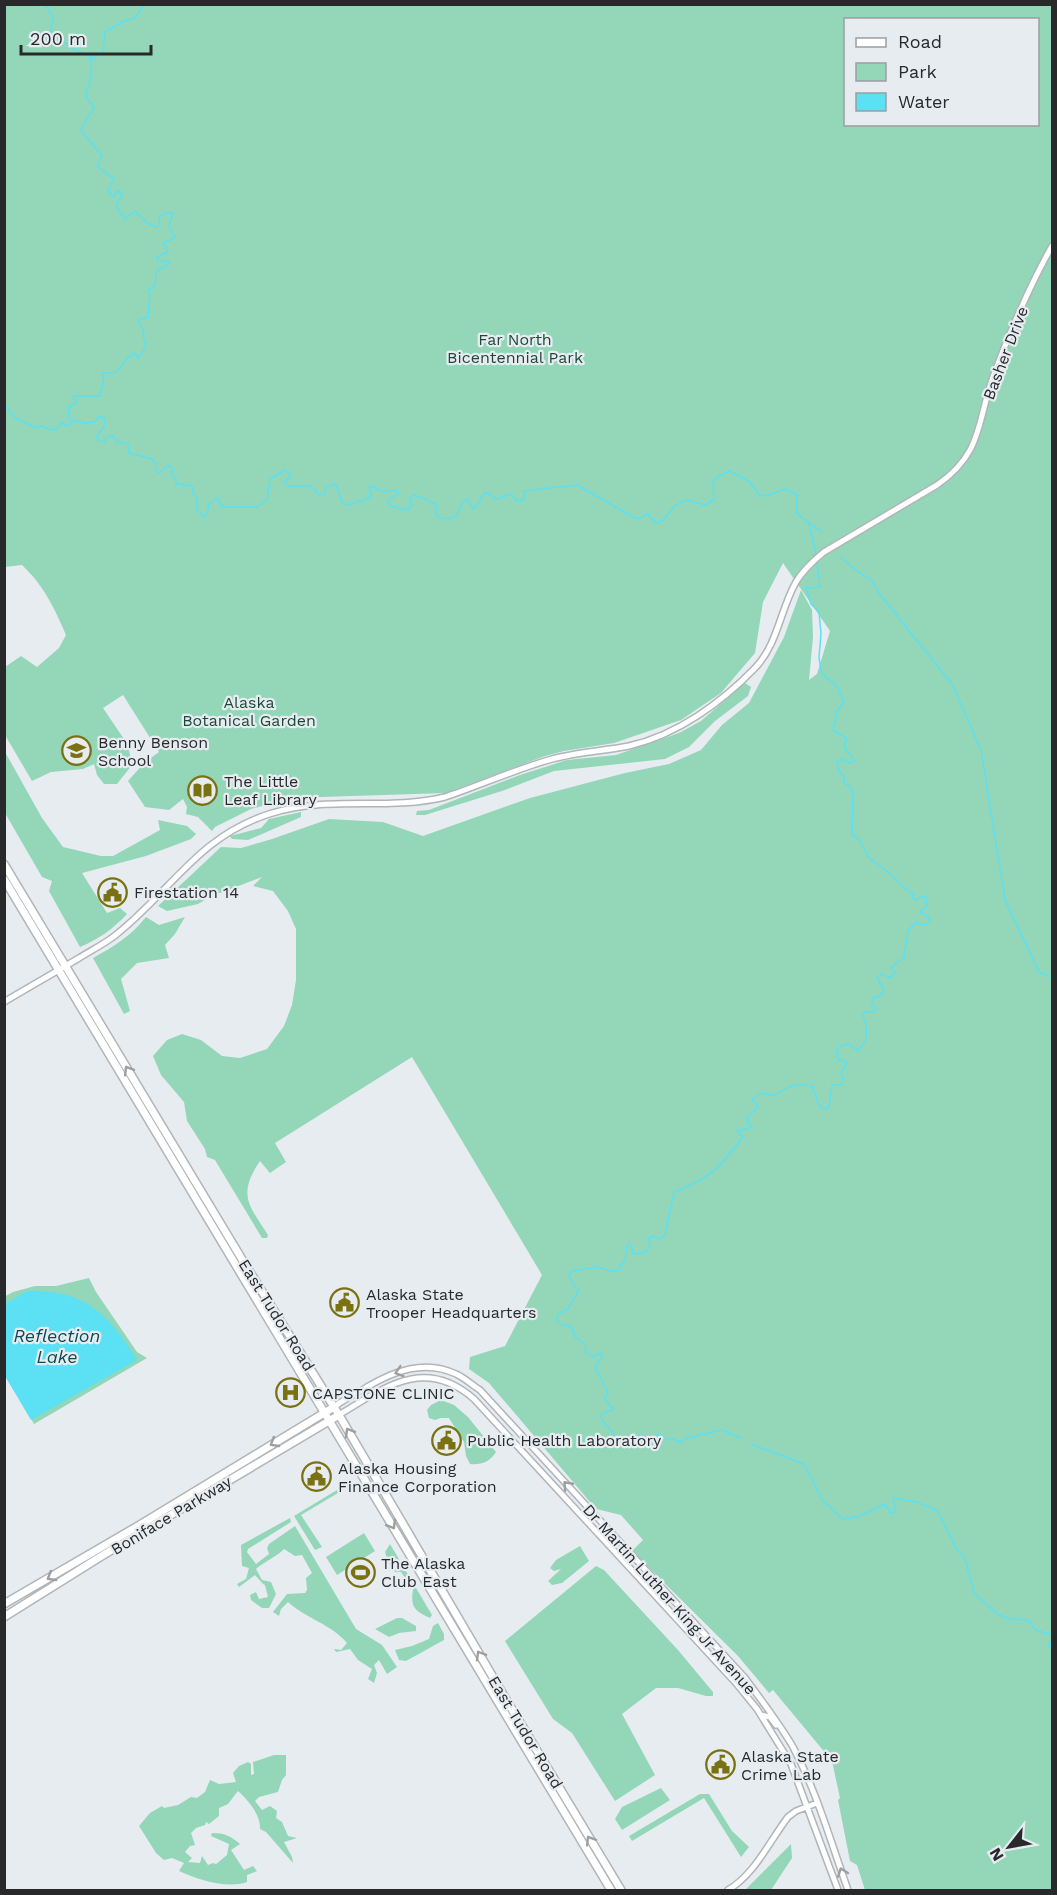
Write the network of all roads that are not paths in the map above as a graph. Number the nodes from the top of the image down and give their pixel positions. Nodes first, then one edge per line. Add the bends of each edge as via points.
1 (1053, 246) edge
2 (4, 864) edge
3 (4, 879) edge
4 (62, 968) junction
5 (4, 1002) edge
6 (334, 1407) junction
7 (324, 1413) junction
8 (339, 1415) junction
9 (329, 1421) junction
10 (4, 1604) edge
11 (4, 1617) edge
12 (762, 1715) junction
13 (793, 1748) junction
14 (817, 1803) junction
15 (808, 1806) junction
16 (611, 1890) edge
17 (621, 1890) edge
18 (728, 1890) edge
19 (838, 1890) edge
20 (848, 1890) edge

1 - 4 street, Basher Drive via 995,370 969,454 936,485 812,562 794,584 760,663 719,700 658,737 555,758 445,797 406,804 314,805 268,814 212,843 122,930
2 - 4 main road, East Tudor Road
3 - 4 main road, East Tudor Road
4 - 5 street
6 -> 4 main road, East Tudor Road
4 - 7 main road, East Tudor Road
6 - 7 main road, Boniface Parkway
6 - 8 main road, East Tudor Road
13 -> 6 street, Dr Martin Luther King Jr Avenue via 745,1678 480,1390 441,1369 404,1369
7 - 9 main road, East Tudor Road
7 -> 10 main road, Boniface Parkway
8 - 9 main road, Boniface Parkway
8 - 12 street, Dr Martin Luther King Jr Avenue via 384,1388 416,1377 433,1377 464,1389
17 -> 8 main road, East Tudor Road
9 - 11 main road, Boniface Parkway
9 -> 16 main road, East Tudor Road
12 - 13 street via 770,1717
12 - 15 street, Dr Martin Luther King Jr Avenue via 791,1764
13 - 14 street, Dr Martin Luther King Jr Avenue
14 - 15 street
20 -> 14 street, Dr Martin Luther King Jr Avenue
15 - 18 street via 788,1817 751,1870
15 - 19 street, Dr Martin Luther King Jr Avenue

